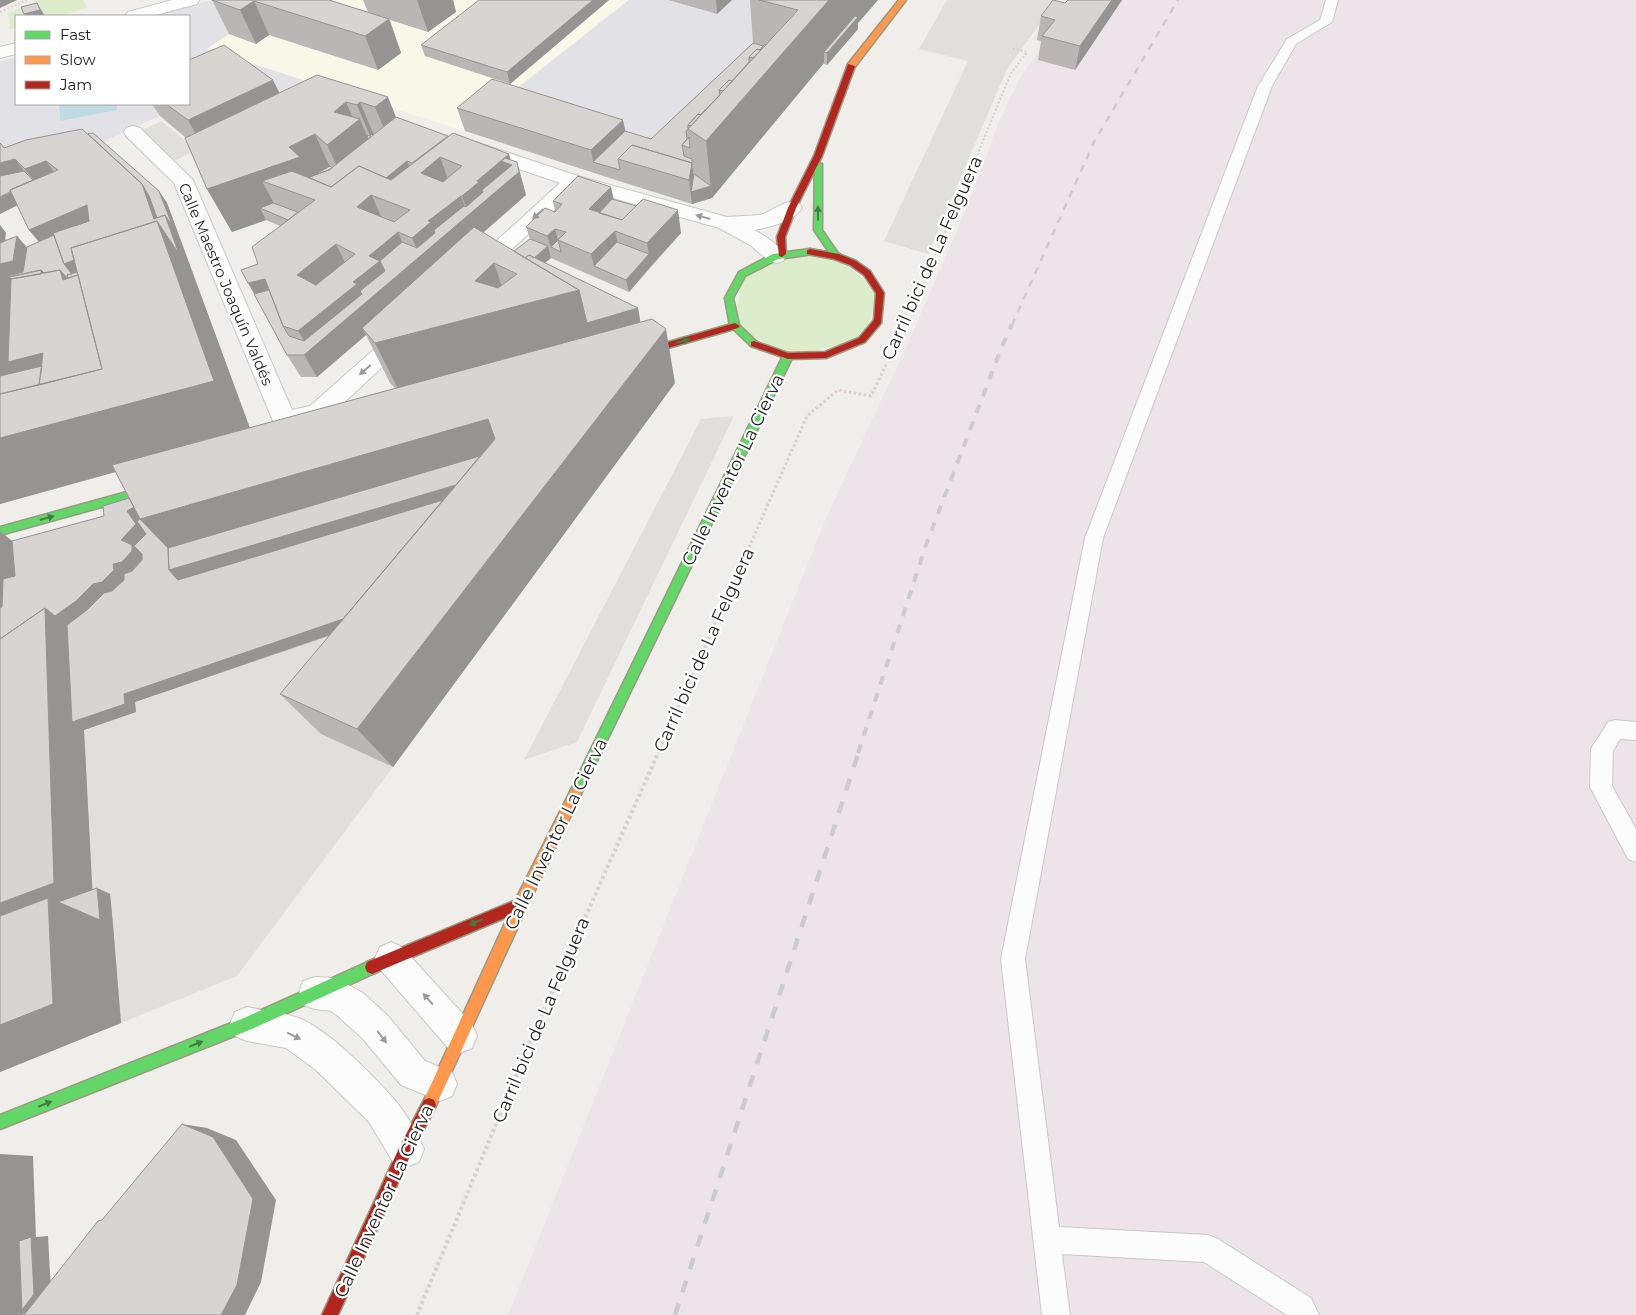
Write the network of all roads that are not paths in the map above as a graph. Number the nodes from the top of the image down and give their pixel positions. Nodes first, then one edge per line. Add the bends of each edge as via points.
1 (191, 0) edge
2 (903, 0) edge
3 (1332, 0) edge
4 (138, 15) edge
5 (133, 132) dead end
6 (463, 144) edge
7 (818, 156) junction
8 (574, 181) junction
9 (792, 208) junction
10 (726, 223) junction
11 (779, 255) junction
12 (836, 256) junction
13 (464, 282) edge
14 (420, 322) edge
15 (735, 326) junction
16 (788, 356) junction
17 (626, 357) edge
18 (284, 416) junction
19 (297, 450) edge
20 (170, 485) edge
21 (0, 531) edge
22 (1636, 731) edge
23 (1636, 852) edge
24 (521, 904) junction
25 (391, 958) junction
26 (349, 991) junction
27 (315, 993) joint
28 (247, 1024) junction
29 (460, 1036) junction
30 (440, 1084) junction
31 (0, 1122) edge
32 (406, 1149) junction
33 (1047, 1240) junction
34 (330, 1315) edge
35 (1056, 1315) edge
36 (1305, 1315) edge

1 - 4 street
2 - 7 street via 852,65
3 - 33 lane via 1326,22 1291,42 1265,86 1094,538 1013,958
5 - 18 street, Calle Maestro Joaquín Valdés via 190,176
6 - 8 street
7 - 9 street
12 -> 7 street via 818,230
10 -> 8 street
8 -> 13 street
9 - 10 street via 777,218 751,225
9 - 11 street via 781,237
10 - 11 street
11 - 12 street via 810,252
11 - 15 street via 742,274 729,298
12 - 16 street via 867,273 880,293 878,321 862,340 826,355
14 -> 18 street via 338,409 296,418
15 - 16 street via 758,346
17 -> 15 street
16 - 24 street, Calle Inventor La Cierva
18 - 19 street, Calle Maestro Joaquín Valdés
21 -> 20 street
22 - 23 lane via 1615,729 1602,749 1601,787
24 -> 25 street
24 - 29 street, Calle Inventor La Cierva
25 - 26 street
29 -> 25 street
26 - 27 street via 336,996
26 -> 30 street via 413,1073
27 - 28 street
31 -> 28 street
28 -> 32 street via 292,1033 328,1058 381,1110
29 - 30 street, Calle Inventor La Cierva
30 - 32 street, Calle Inventor La Cierva
32 - 34 street, Calle Inventor La Cierva
33 - 35 lane
33 - 36 lane via 1208,1249 1301,1308

